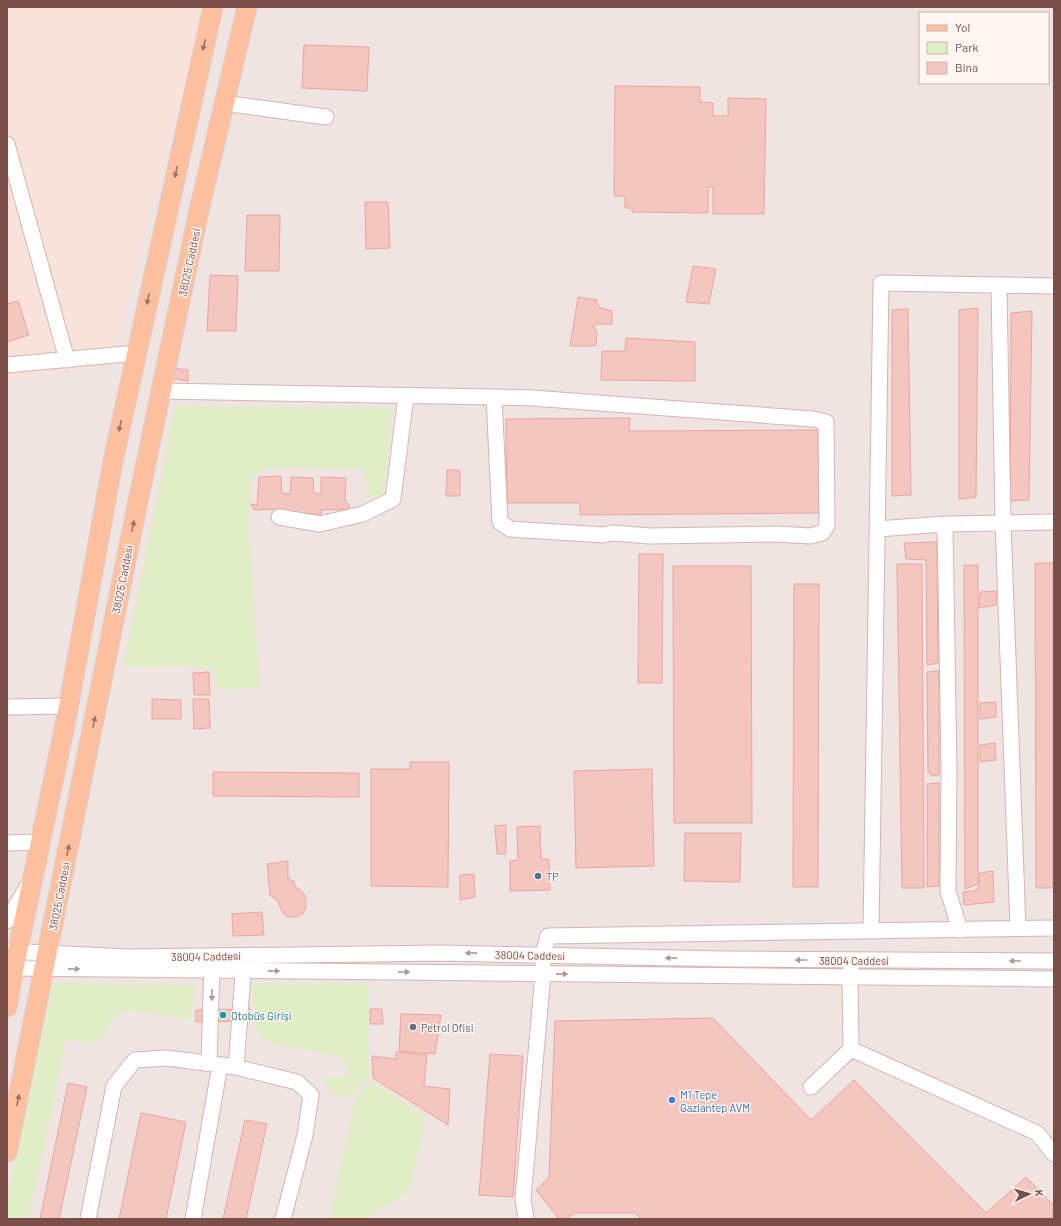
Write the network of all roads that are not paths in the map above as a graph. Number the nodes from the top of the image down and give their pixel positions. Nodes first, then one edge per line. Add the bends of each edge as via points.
1 (213, 7) edge
2 (247, 7) edge
3 (224, 103) junction
4 (326, 117) dead end
5 (7, 144) edge
6 (1000, 286) junction
7 (1054, 286) edge
8 (136, 353) junction
9 (67, 360) junction
10 (7, 366) edge
11 (161, 392) junction
12 (406, 396) junction
13 (494, 397) junction
14 (279, 517) dead end
15 (1054, 522) edge
16 (1003, 523) junction
17 (945, 524) junction
18 (878, 529) junction
19 (68, 706) junction
20 (7, 707) edge
21 (7, 842) edge
22 (40, 842) junction
23 (33, 878) junction
24 (7, 921) edge
25 (1018, 928) junction
26 (1054, 928) edge
27 (960, 930) junction
28 (871, 931) junction
29 (244, 955) junction
30 (543, 955) junction
31 (11, 960) edge
32 (852, 960) junction
33 (46, 961) junction
34 (1054, 961) edge
35 (212, 963) junction
36 (243, 970) junction
37 (543, 974) junction
38 (850, 977) junction
39 (1054, 979) edge
40 (7, 1007) edge
41 (851, 1049) junction
42 (214, 1064) junction
43 (236, 1067) junction
44 (811, 1087) dead end
45 (7, 1152) edge
46 (1054, 1154) edge
47 (523, 1199) junction
48 (88, 1219) edge
49 (193, 1219) edge
50 (283, 1219) edge
51 (516, 1219) edge
52 (526, 1219) edge

1 -> 8 main road
2 - 3 main road, 38025 Caddesi
3 - 4 street
3 - 11 main road, 38025 Caddesi
5 - 9 street
6 - 7 street
6 - 16 street
6 - 18 street via 881,283
8 - 9 street
8 -> 19 main road via 113,461
9 - 10 street
11 - 12 street
33 -> 11 main road, 38025 Caddesi
12 - 13 street
12 - 14 street via 393,499 363,514 320,524
13 - 13 street via 813,419 826,422 827,526 822,533 810,536 650,536 613,533 603,535 510,529 500,522
15 - 16 street
16 - 17 street
16 - 25 street
17 - 18 street
17 - 27 street via 948,891
18 - 28 street
19 - 20 street
19 - 22 main road
21 - 22 street
22 - 23 main road
23 - 24 street
23 - 31 main road
25 - 26 street
25 - 27 street
27 - 28 street
28 - 30 street via 548,936
30 -> 29 street, 38004 Caddesi
29 - 35 street, 38004 Caddesi
29 - 36 street
32 -> 30 street, 38004 Caddesi
30 - 37 street
31 - 33 street, 38004 Caddesi
31 - 40 main road
34 -> 32 street, 38004 Caddesi
32 - 38 street
33 - 35 street, 38004 Caddesi
45 -> 33 main road, 38025 Caddesi
35 - 36 street, 38004 Caddesi
35 -> 42 street
36 -> 37 street, 38004 Caddesi
36 - 43 street
37 -> 38 street, 38004 Caddesi
37 - 47 street
38 - 39 street, 38004 Caddesi
38 - 41 street
41 - 44 street
41 - 46 street via 1037,1133
42 - 43 street
42 - 48 street via 167,1058 135,1060 114,1086
42 - 49 street
43 - 50 street via 297,1082 311,1095 305,1134
47 - 51 street
47 - 52 street

